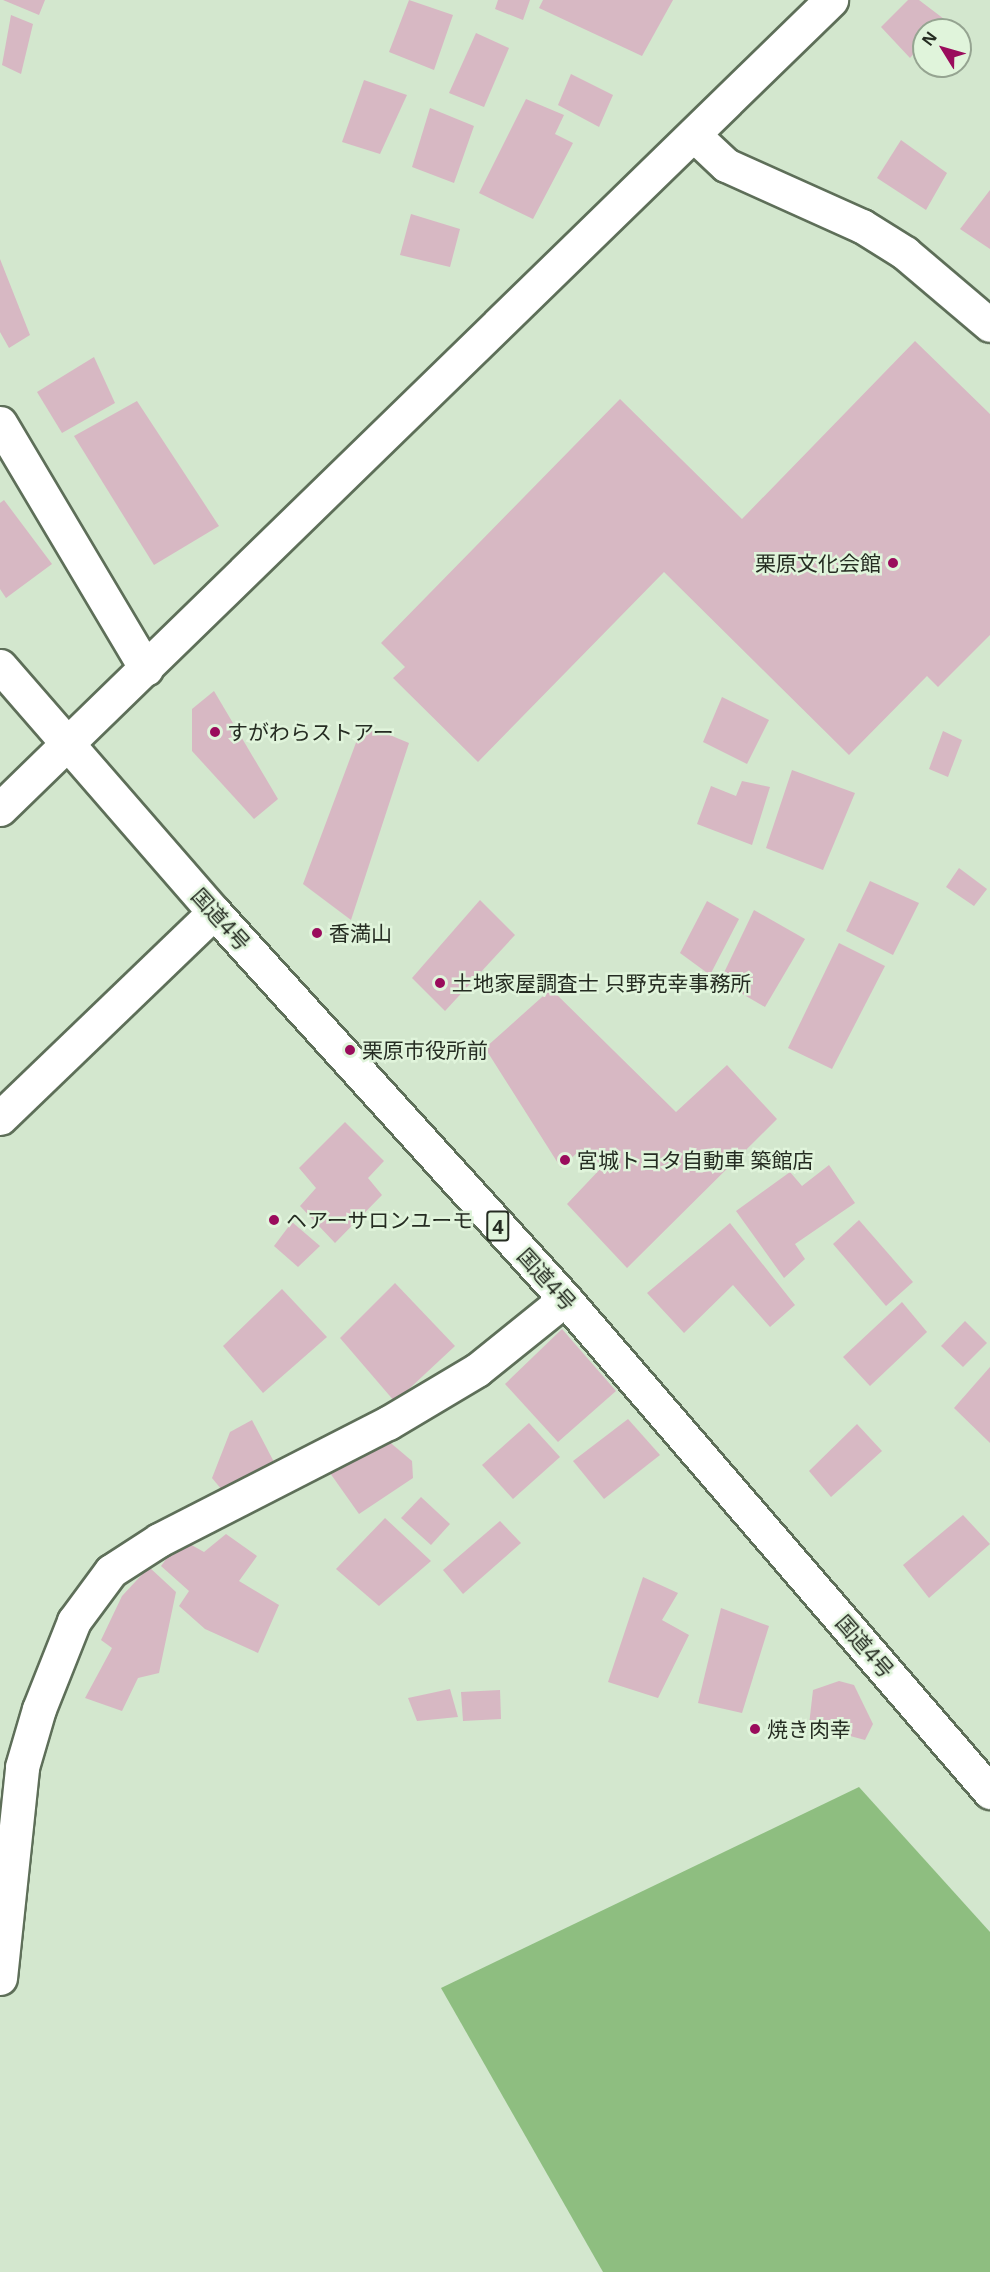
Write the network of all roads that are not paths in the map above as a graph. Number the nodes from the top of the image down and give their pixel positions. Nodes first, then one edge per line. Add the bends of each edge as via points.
1 (831, 0) edge
2 (694, 135) junction
3 (990, 325) edge
4 (0, 423) edge
5 (0, 666) edge
6 (146, 669) junction
7 (67, 744) junction
8 (0, 809) edge
9 (214, 912) junction
10 (0, 1119) edge
11 (565, 1299) junction
12 (990, 1792) edge
13 (0, 1978) edge

1 - 2 main road
2 - 3 main road via 726,165 862,226 904,253
2 - 6 main road
4 - 6 main road
5 - 7 main road, 国道4号 / 4
6 - 7 main road
7 - 8 main road
7 - 9 main road, 国道4号 / 4
9 - 10 main road
9 - 11 main road, 国道4号 / 4
11 - 12 main road, 国道4号 / 4
11 - 13 main road via 477,1370 388,1423 159,1540 111,1571 74,1621 39,1710 22,1767

